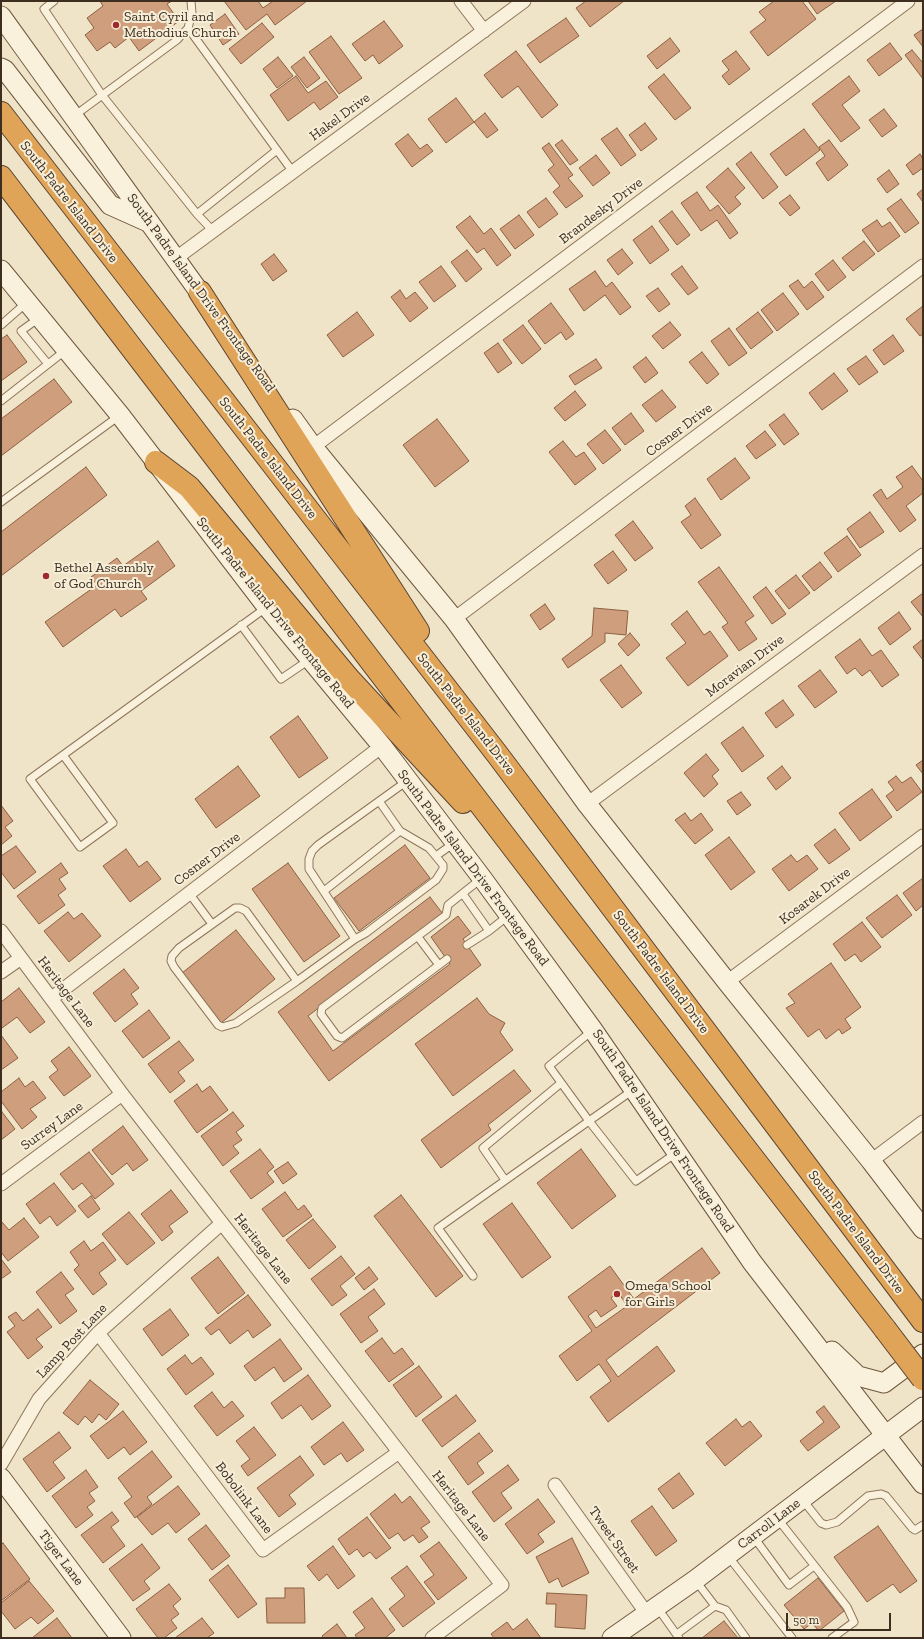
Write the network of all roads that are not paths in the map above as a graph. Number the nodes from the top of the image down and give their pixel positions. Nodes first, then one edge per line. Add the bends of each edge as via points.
1 (54, 1) edge
2 (191, 1) edge
3 (461, 1) edge
4 (524, 1) edge
5 (908, 1) edge
6 (1, 16) edge
7 (188, 28) junction
8 (484, 31) junction
9 (1, 68) edge
10 (102, 95) junction
11 (1, 113) edge
12 (74, 117) junction
13 (277, 150) junction
14 (293, 172) junction
15 (1, 177) edge
16 (197, 214) junction
17 (150, 223) junction
18 (213, 231) junction
19 (175, 259) junction
20 (923, 266) edge
21 (1, 270) edge
22 (200, 292) junction
23 (28, 301) junction
24 (40, 316) junction
25 (1, 325) edge
26 (68, 349) junction
27 (48, 364) junction
28 (1, 401) edge
29 (120, 415) junction
30 (313, 447) junction
31 (156, 462) junction
32 (1, 502) edge
33 (923, 555) edge
34 (267, 607) junction
35 (454, 619) junction
36 (241, 625) junction
37 (310, 660) junction
38 (382, 746) junction
39 (497, 754) junction
40 (63, 755) junction
41 (407, 781) junction
42 (379, 801) junction
43 (587, 804) junction
44 (400, 831) junction
45 (923, 836) edge
46 (455, 843) junction
47 (436, 856) junction
48 (482, 878) junction
49 (324, 891) junction
50 (189, 894) junction
51 (463, 894) junction
52 (555, 902) junction
53 (509, 915) junction
54 (212, 924) junction
55 (1, 931) edge
56 (489, 931) junction
57 (418, 937) junction
58 (355, 939) junction
59 (467, 945) dead end
60 (22, 958) junction
61 (447, 959) dead end
62 (439, 965) junction
63 (1, 972) edge
64 (297, 981) junction
65 (727, 982) junction
66 (52, 998) junction
67 (593, 1030) junction
68 (561, 1083) junction
69 (635, 1089) junction
70 (122, 1094) junction
71 (589, 1121) junction
72 (923, 1122) edge
73 (678, 1152) junction
74 (871, 1161) junction
75 (505, 1180) junction
76 (1, 1184) edge
77 (222, 1223) junction
78 (923, 1229) edge
79 (473, 1276) dead end
80 (782, 1300) junction
81 (919, 1315) edge
82 (98, 1333) junction
83 (923, 1354) edge
84 (923, 1379) edge
85 (923, 1407) edge
86 (884, 1436) junction
87 (399, 1452) junction
88 (1, 1464) edge
89 (1, 1478) edge
90 (923, 1484) edge
91 (555, 1485) dead end
92 (802, 1499) junction
93 (777, 1518) junction
94 (923, 1525) edge
95 (753, 1536) junction
96 (728, 1556) junction
97 (814, 1566) junction
98 (695, 1580) junction
99 (715, 1606) junction
100 (652, 1611) junction
101 (678, 1636) edge
102 (121, 1638) edge
103 (432, 1638) edge
104 (612, 1638) edge
105 (746, 1638) edge
106 (792, 1638) edge
107 (832, 1638) edge

1 - 10 lane via 44,9
2 - 7 lane via 192,13
3 - 8 street
4 - 8 street, Hakel Drive
5 - 30 street, Brandesky Drive
6 - 12 main road, South Padre Island Drive Frontage Road
7 - 10 lane via 177,40
7 - 13 lane
8 - 14 street, Hakel Drive
9 - 17 main road via 110,205
10 - 12 lane
10 - 16 lane
11 - 39 highway, South Padre Island Drive
12 - 17 main road, South Padre Island Drive Frontage Road
13 - 14 lane
13 - 16 lane
14 - 18 street, Hakel Drive
15 - 52 highway
16 - 18 lane
17 - 19 main road, South Padre Island Drive Frontage Road
18 - 19 street, Hakel Drive
19 - 22 main road, South Padre Island Drive Frontage Road
20 - 35 street, Cosner Drive
21 - 23 main road, South Padre Island Drive Frontage Road
22 - 30 main road, South Padre Island Drive Frontage Road
22 - 39 highway
23 - 24 main road, South Padre Island Drive Frontage Road
23 - 25 lane
24 - 26 main road, South Padre Island Drive Frontage Road
24 - 27 lane via 21,331
26 - 27 lane
26 - 29 main road, South Padre Island Drive Frontage Road
27 - 28 lane
29 - 31 main road, South Padre Island Drive Frontage Road
29 - 32 lane
30 - 35 main road, South Padre Island Drive Frontage Road
31 - 34 main road, South Padre Island Drive Frontage Road
31 - 52 highway via 189,487 349,679
33 - 43 street, Moravian Drive
34 - 36 lane
34 - 37 main road, South Padre Island Drive Frontage Road
35 - 43 main road, South Padre Island Drive Frontage Road
36 - 37 lane via 281,679
36 - 40 lane
37 - 38 main road, South Padre Island Drive Frontage Road
38 - 41 main road, South Padre Island Drive Frontage Road
38 - 50 street, Cosner Drive
39 - 81 highway, South Padre Island Drive
40 - 40 lane via 30,779 80,847 113,822
41 - 42 lane
41 - 46 main road, South Padre Island Drive Frontage Road
42 - 44 lane
42 - 49 lane via 312,851 309,869
43 - 65 main road, South Padre Island Drive Frontage Road
44 - 47 lane via 429,848
44 - 49 lane
45 - 65 street, Kosarek Drive
46 - 47 lane
46 - 48 main road, South Padre Island Drive Frontage Road
47 - 58 lane via 443,865 436,880
48 - 51 lane
48 - 53 main road, South Padre Island Drive Frontage Road
49 - 58 lane
50 - 54 lane
50 - 66 street, Cosner Drive
51 - 56 lane
51 - 57 lane via 448,905 446,915
52 - 84 highway, bridge
53 - 56 lane
53 - 67 main road, South Padre Island Drive Frontage Road
54 - 64 lane via 235,908 246,911
54 - 64 lane via 179,948 171,961 218,1025 222,1027 236,1023
55 - 60 street, Heritage Lane
56 - 59 lane
57 - 62 lane
57 - 62 lane via 322,1008 321,1014 337,1036 342,1038
58 - 64 lane
60 - 63 street
60 - 66 street, Heritage Lane
61 - 62 lane
65 - 74 main road, South Padre Island Drive Frontage Road
66 - 70 street, Heritage Lane
67 - 68 lane via 549,1066
67 - 69 main road, South Padre Island Drive Frontage Road
68 - 71 lane
68 - 75 lane via 483,1148
69 - 71 lane
69 - 73 main road, South Padre Island Drive Frontage Road
70 - 76 street, Surrey Lane
70 - 77 street, Heritage Lane
71 - 73 lane via 636,1181
71 - 75 lane
72 - 74 street
73 - 80 main road, South Padre Island Drive Frontage Road via 752,1262
74 - 78 main road, South Padre Island Drive Frontage Road
75 - 79 lane via 438,1228
77 - 82 street, Lamp Post Lane
77 - 87 street, Heritage Lane
80 - 83 main road via 858,1376 884,1384
80 - 86 main road, South Padre Island Drive Frontage Road
82 - 87 street, Bobolink Lane via 263,1550
82 - 88 street, Lamp Post Lane via 40,1399
85 - 86 main road, Carroll Lane
86 - 90 main road, South Padre Island Drive Frontage Road
86 - 92 main road, Carroll Lane
87 - 103 street, Heritage Lane via 502,1585
89 - 102 main road, Tiger Lane
91 - 100 street, Tweet Street
92 - 93 main road, Carroll Lane
92 - 94 lane via 821,1523 826,1525 837,1522 868,1496 881,1494 886,1496 912,1528 915,1530
93 - 95 main road, Carroll Lane
93 - 97 lane
95 - 96 main road, Carroll Lane
95 - 97 lane via 790,1585
96 - 98 main road, Carroll Lane
96 - 106 lane
97 - 107 lane via 847,1607 854,1622
98 - 99 lane
98 - 100 main road, Carroll Lane
99 - 101 lane
99 - 105 lane via 726,1610
100 - 101 lane
100 - 104 main road, Carroll Lane

